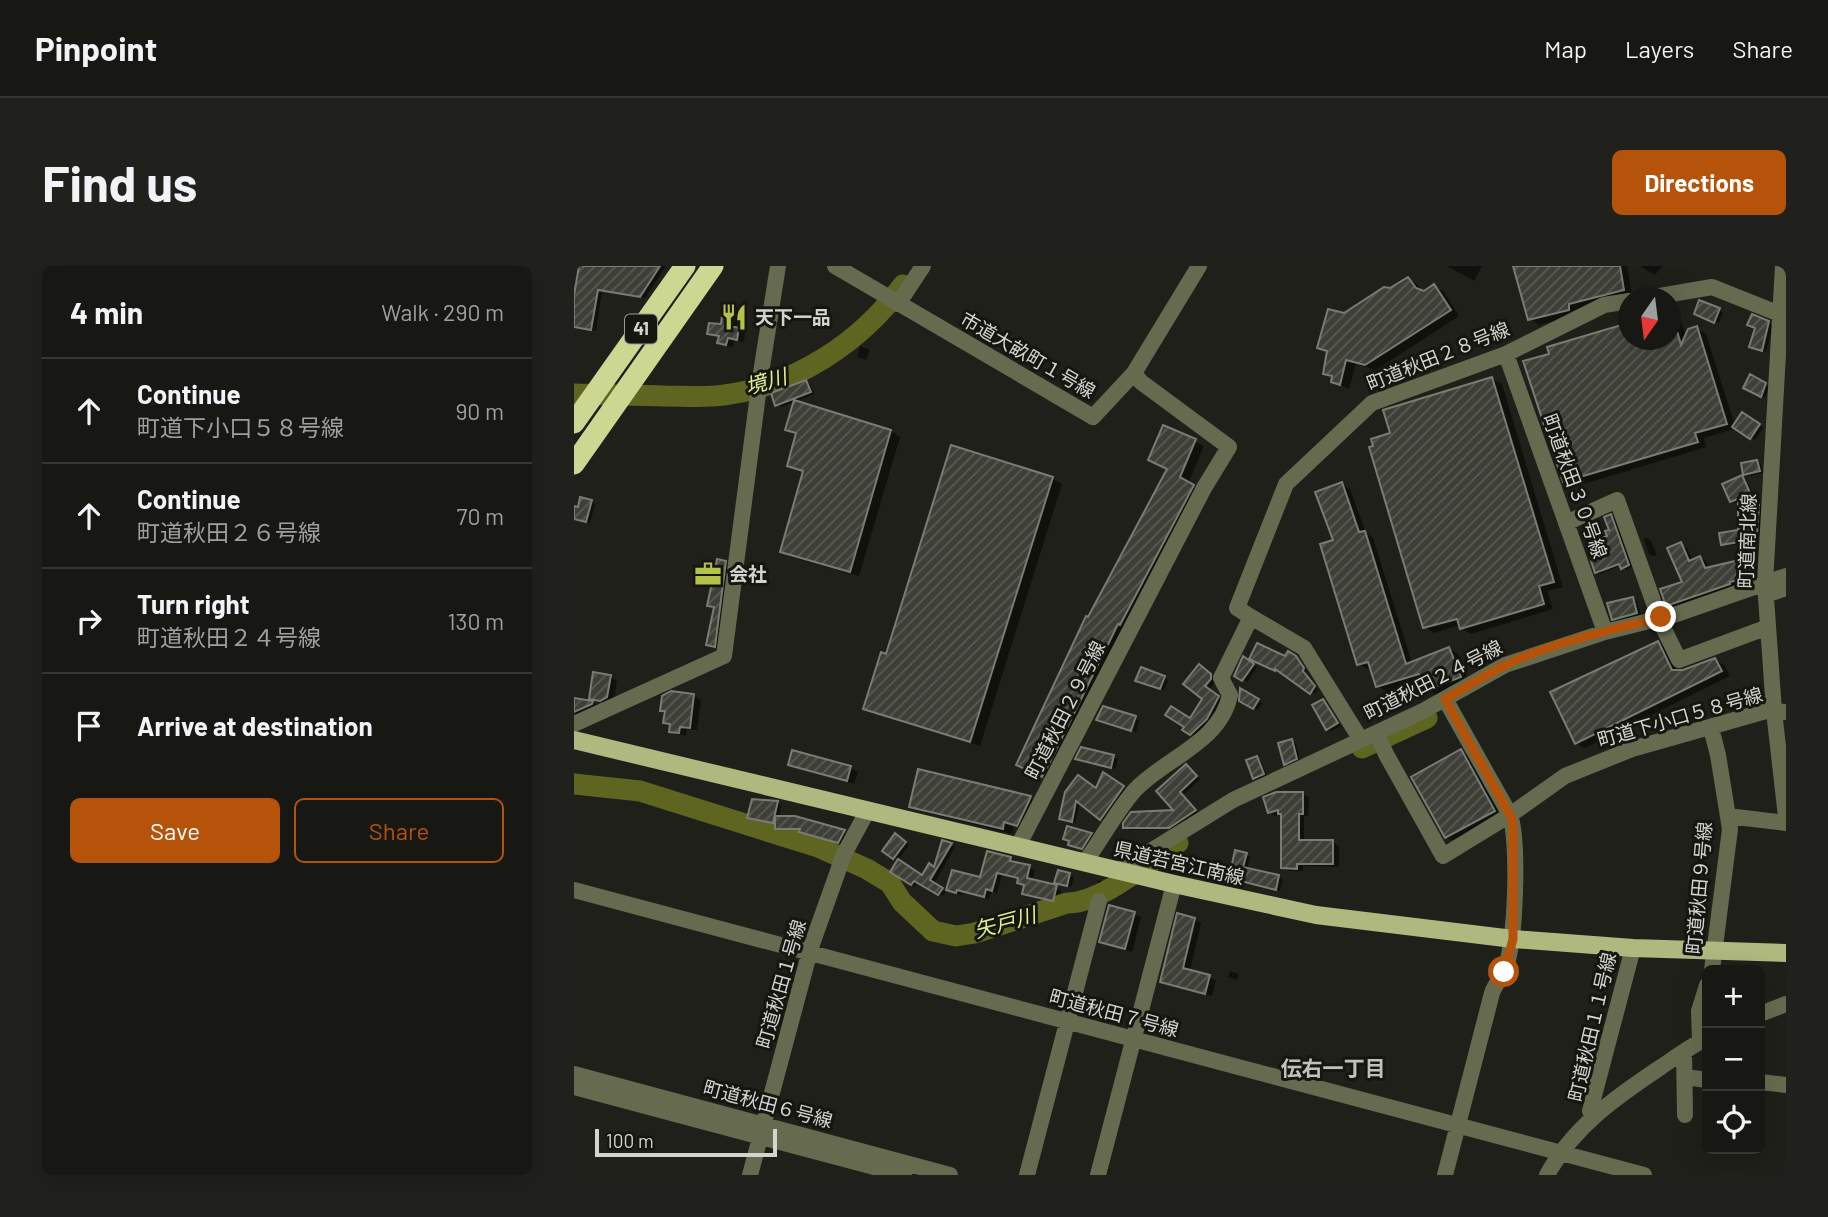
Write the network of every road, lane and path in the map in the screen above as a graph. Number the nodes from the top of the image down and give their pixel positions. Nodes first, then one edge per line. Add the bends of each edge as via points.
1 (685, 266) edge
2 (713, 266) edge
3 (778, 266) edge
4 (835, 266) edge
5 (923, 266) edge
6 (1199, 266) edge
7 (1783, 266) edge
8 (1681, 292) edge
9 (893, 301) junction
10 (1618, 303) edge
11 (1780, 314) junction
12 (1506, 354) junction
13 (1130, 377) junction
14 (574, 423) edge
15 (574, 464) edge
16 (1566, 523) junction
17 (1786, 576) edge
18 (1786, 588) edge
19 (1766, 589) junction
20 (1251, 617) junction
21 (1661, 617) junction
22 (1768, 628) junction
23 (1605, 632) junction
24 (1445, 699) junction
25 (1780, 712) edge
26 (574, 723) edge
27 (1711, 728) junction
28 (1376, 733) junction
29 (574, 740) edge
30 (1361, 740) junction
31 (868, 810) junction
32 (1510, 815) junction
33 (1728, 816) junction
34 (1786, 817) edge
35 (1786, 823) edge
36 (1018, 846) junction
37 (1085, 862) junction
38 (1120, 870) junction
39 (1174, 884) junction
40 (574, 890) edge
41 (1099, 901) dead end
42 (1513, 939) junction
43 (1633, 948) junction
44 (809, 953) junction
45 (1786, 953) edge
46 (1714, 961) edge
47 (1702, 1001) edge
48 (1786, 1004) edge
49 (1765, 1012) edge
50 (1067, 1022) junction
51 (1702, 1028) edge
52 (1133, 1040) junction
53 (1702, 1041) edge
54 (1685, 1052) junction
55 (574, 1074) edge
56 (1685, 1077) junction
57 (1702, 1079) edge
58 (1765, 1082) edge
59 (1786, 1084) edge
60 (574, 1087) edge
61 (1594, 1115) junction
62 (1685, 1115) dead end
63 (1457, 1126) junction
64 (762, 1131) junction
65 (1559, 1153) junction
66 (750, 1175) edge
67 (904, 1175) edge
68 (950, 1175) edge
69 (1027, 1175) edge
70 (1097, 1175) edge
71 (1445, 1175) edge
72 (1547, 1175) edge
73 (1644, 1175) edge

1 - 14 highway, 41
2 - 15 highway, 41
3 - 26 street via 724,656
4 - 9 street
5 - 9 street
6 - 13 street
7 - 11 street, 町道南北線
8 - 11 street via 1712,287
9 - 13 street, 市道大畝町１号線 via 1093,416
10 - 12 street, 町道秋田２８号線 via 1604,305
11 - 19 street, 町道南北線
12 - 16 street, 町道秋田３０号線
12 - 20 street, 町道秋田２８号線 via 1372,404 1286,484 1237,608
13 - 36 street, 町道秋田２９号線 via 1229,447
16 - 21 street via 1617,500
16 - 23 street, 町道秋田３０号線
17 - 19 street, 町道秋田２４号線
18 - 19 street
19 - 21 street, 町道秋田２４号線
19 - 22 street, 町道南北線
20 - 30 street via 1304,648
20 - 37 street via 1221,678 1230,695 1224,715 1194,747 1135,790
21 - 22 street via 1679,660
21 - 23 street, 町道秋田２４号線
22 - 25 street, 町道南北線
23 - 24 street, 町道秋田２４号線 via 1514,662
24 - 28 street, 町道秋田２４号線
24 - 32 street
25 - 27 street, 町道下小口５８号線 via 1766,711
25 - 34 street, 町道南北線
27 - 32 street, 町道下小口５８号線 via 1632,749 1565,776
27 - 33 street, 町道秋田９号線
28 - 30 street, 町道秋田２４号線
28 - 32 street, 町道下小口５８号線 via 1443,856
29 - 31 main road, 県道若宮江南線
30 - 38 street, 町道秋田２４号線 via 1233,800
31 - 36 main road, 県道若宮江南線
31 - 44 street, 町道秋田１号線 via 844,854
32 - 42 street
33 - 35 street
33 - 46 street, 町道秋田９号線
36 - 37 main road, 県道若宮江南線
37 - 38 main road, 県道若宮江南線
38 - 39 main road, 県道若宮江南線
39 - 42 main road, 県道若宮江南線 via 1316,915
39 - 52 street
40 - 44 street, 町道秋田７号線
41 - 50 street
42 - 43 main road, 県道若宮江南線
42 - 63 street via 1505,970 1492,993
43 - 46 main road, 県道若宮江南線
43 - 61 street, 町道秋田１１号線 via 1590,1111
44 - 50 street, 町道秋田７号線
44 - 64 street, 町道秋田１号線
45 - 46 main road, 県道若宮江南線
47 - 51 street
48 - 49 street
50 - 52 street, 町道秋田７号線
50 - 69 street
52 - 63 street, 町道秋田７号線
52 - 70 street
53 - 54 street
54 - 56 street
54 - 61 street
55 - 64 street, 町道秋田６号線
56 - 57 street
56 - 62 street
58 - 59 street
60 - 64 street
61 - 65 street
63 - 65 street, 町道秋田７号線
63 - 71 street
64 - 66 street, 町道秋田１号線
64 - 67 street
64 - 68 street, 町道秋田６号線
65 - 72 street
65 - 73 street, 町道秋田７号線

